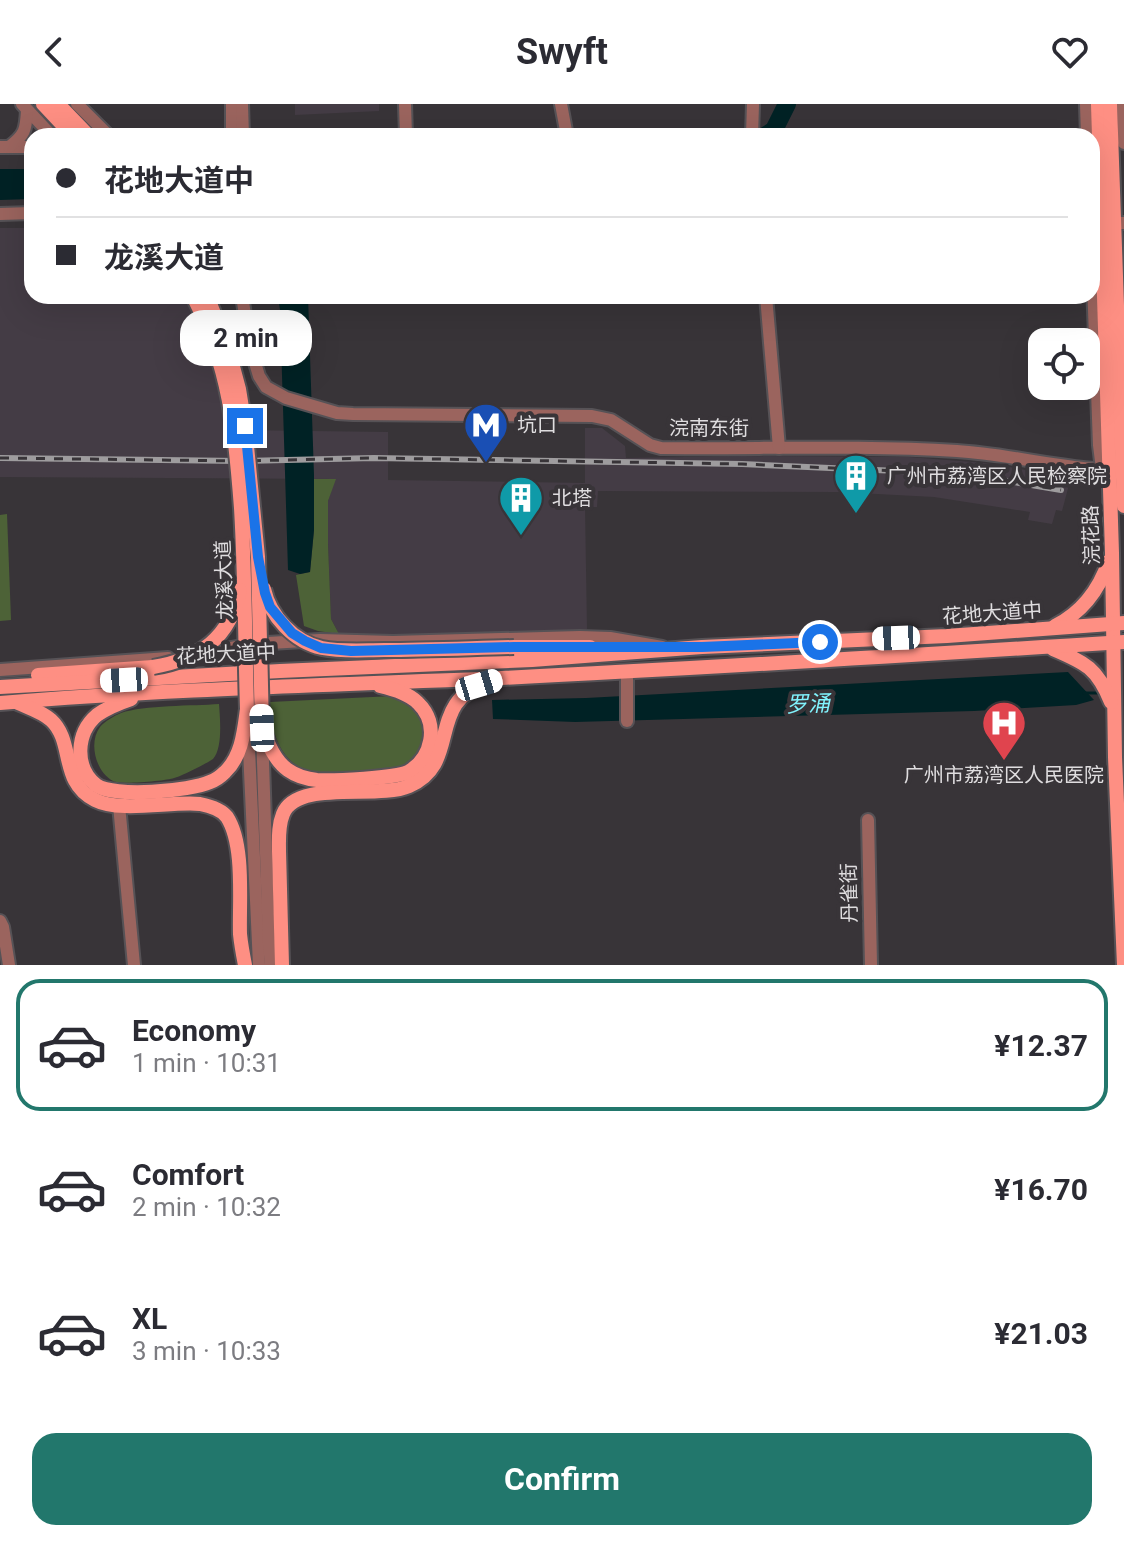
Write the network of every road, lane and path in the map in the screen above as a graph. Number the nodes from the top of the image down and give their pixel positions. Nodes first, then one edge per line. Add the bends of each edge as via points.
1 (43, 104) edge
2 (58, 104) edge
3 (77, 104) edge
4 (232, 104) edge
5 (242, 104) edge
6 (405, 104) edge
7 (561, 104) edge
8 (753, 104) edge
9 (1086, 104) edge
10 (1098, 104) edge
11 (1110, 104) edge
12 (1123, 104) edge
13 (25, 107) edge
14 (26, 128) edge
15 (45, 128) edge
16 (66, 128) edge
17 (81, 128) edge
18 (101, 128) edge
19 (232, 128) edge
20 (243, 128) edge
21 (406, 128) edge
22 (566, 128) edge
23 (752, 128) edge
24 (1087, 128) edge
25 (24, 132) edge
26 (1124, 143) edge
27 (4, 147) edge
28 (24, 213) edge
29 (0, 214) edge
30 (1108, 223) edge
31 (1103, 241) edge
32 (197, 304) edge
33 (210, 304) edge
34 (244, 304) edge
35 (767, 304) edge
36 (1094, 304) edge
37 (779, 448) junction
38 (1109, 470) junction
39 (1124, 506) edge
40 (1112, 553) junction
41 (251, 557) junction
42 (1119, 623) edge
43 (1048, 629) junction
44 (1119, 642) edge
45 (666, 647) junction
46 (702, 647) junction
47 (1049, 647) junction
48 (0, 670) edge
49 (627, 671) junction
50 (504, 677) junction
51 (0, 678) edge
52 (359, 682) junction
53 (0, 687) edge
54 (145, 694) junction
55 (7, 702) edge
56 (1113, 704) junction
57 (247, 709) junction
58 (627, 721) dead end
59 (262, 728) junction
60 (119, 805) junction
61 (868, 820) dead end
62 (261, 882) junction
63 (0, 921) edge
64 (9, 965) edge
65 (134, 965) edge
66 (245, 965) edge
67 (259, 965) edge
68 (271, 965) edge
69 (282, 965) edge
70 (871, 965) edge
71 (1124, 965) edge

1 - 16 main road
2 - 17 main road
3 - 18 street
4 - 19 street
5 - 20 street
6 - 21 street
7 - 22 street
8 - 23 street
9 - 24 street
10 - 30 main road, 浣花路
11 - 30 main road, 浣花路
12 - 26 street
13 - 14 street
13 - 15 street
25 - 27 street
28 - 29 street
30 - 31 main road, 浣花路
31 - 38 main road, 浣花路
31 - 39 main road, 浣花路
32 - 41 main road, 龙溪大道, bridge via 226,381
33 - 41 main road, 龙溪大道, bridge via 228,348 245,426
34 - 37 street, 浣南东街 via 250,346 266,387 321,409 353,414 592,416 611,420 661,448
35 - 37 street
36 - 38 street via 1099,445 1101,461
37 - 38 street, 浣南东街 via 959,451
38 - 40 main road, 浣花路
40 - 42 main road, 浣花路
40 - 43 main road via 1097,589 1083,606
41 - 45 main road, bridge via 270,607 292,633 321,648
41 - 51 main road, bridge via 232,616 217,638 184,660
41 - 57 main road, 龙溪大道, bridge
41 - 59 main road, 龙溪大道, bridge
42 - 43 main road, 花地大道中
42 - 44 main road, 浣花路
43 - 46 main road, 花地大道中
43 - 47 main road
44 - 47 main road, 花地大道中
44 - 56 main road, 浣花路
45 - 46 main road
45 - 48 street via 580,637 320,640
46 - 53 main road, 花地大道中
47 - 49 main road, 花地大道中
47 - 56 main road via 1090,667
49 - 50 main road, 花地大道中
49 - 58 street
50 - 52 main road, 花地大道中
50 - 69 main road via 459,697 433,769 421,780 384,792 312,794 283,811
52 - 54 main road, 花地大道中
52 - 59 main road via 410,697 425,712 429,747 405,774 304,777 287,770
54 - 55 main road, 花地大道中
54 - 57 main road via 99,714 80,745 84,768 108,791 132,793 212,782 237,756
55 - 60 main road via 52,721 60,731 73,778 95,801
56 - 71 main road, 浣花路
57 - 62 street, 龙溪大道
59 - 62 street, 龙溪大道
60 - 65 street
60 - 66 main road via 200,804 226,814 238,850
61 - 70 street, 丹雀街
62 - 67 street, 龙溪大道
62 - 68 street, 龙溪大道
63 - 64 street

